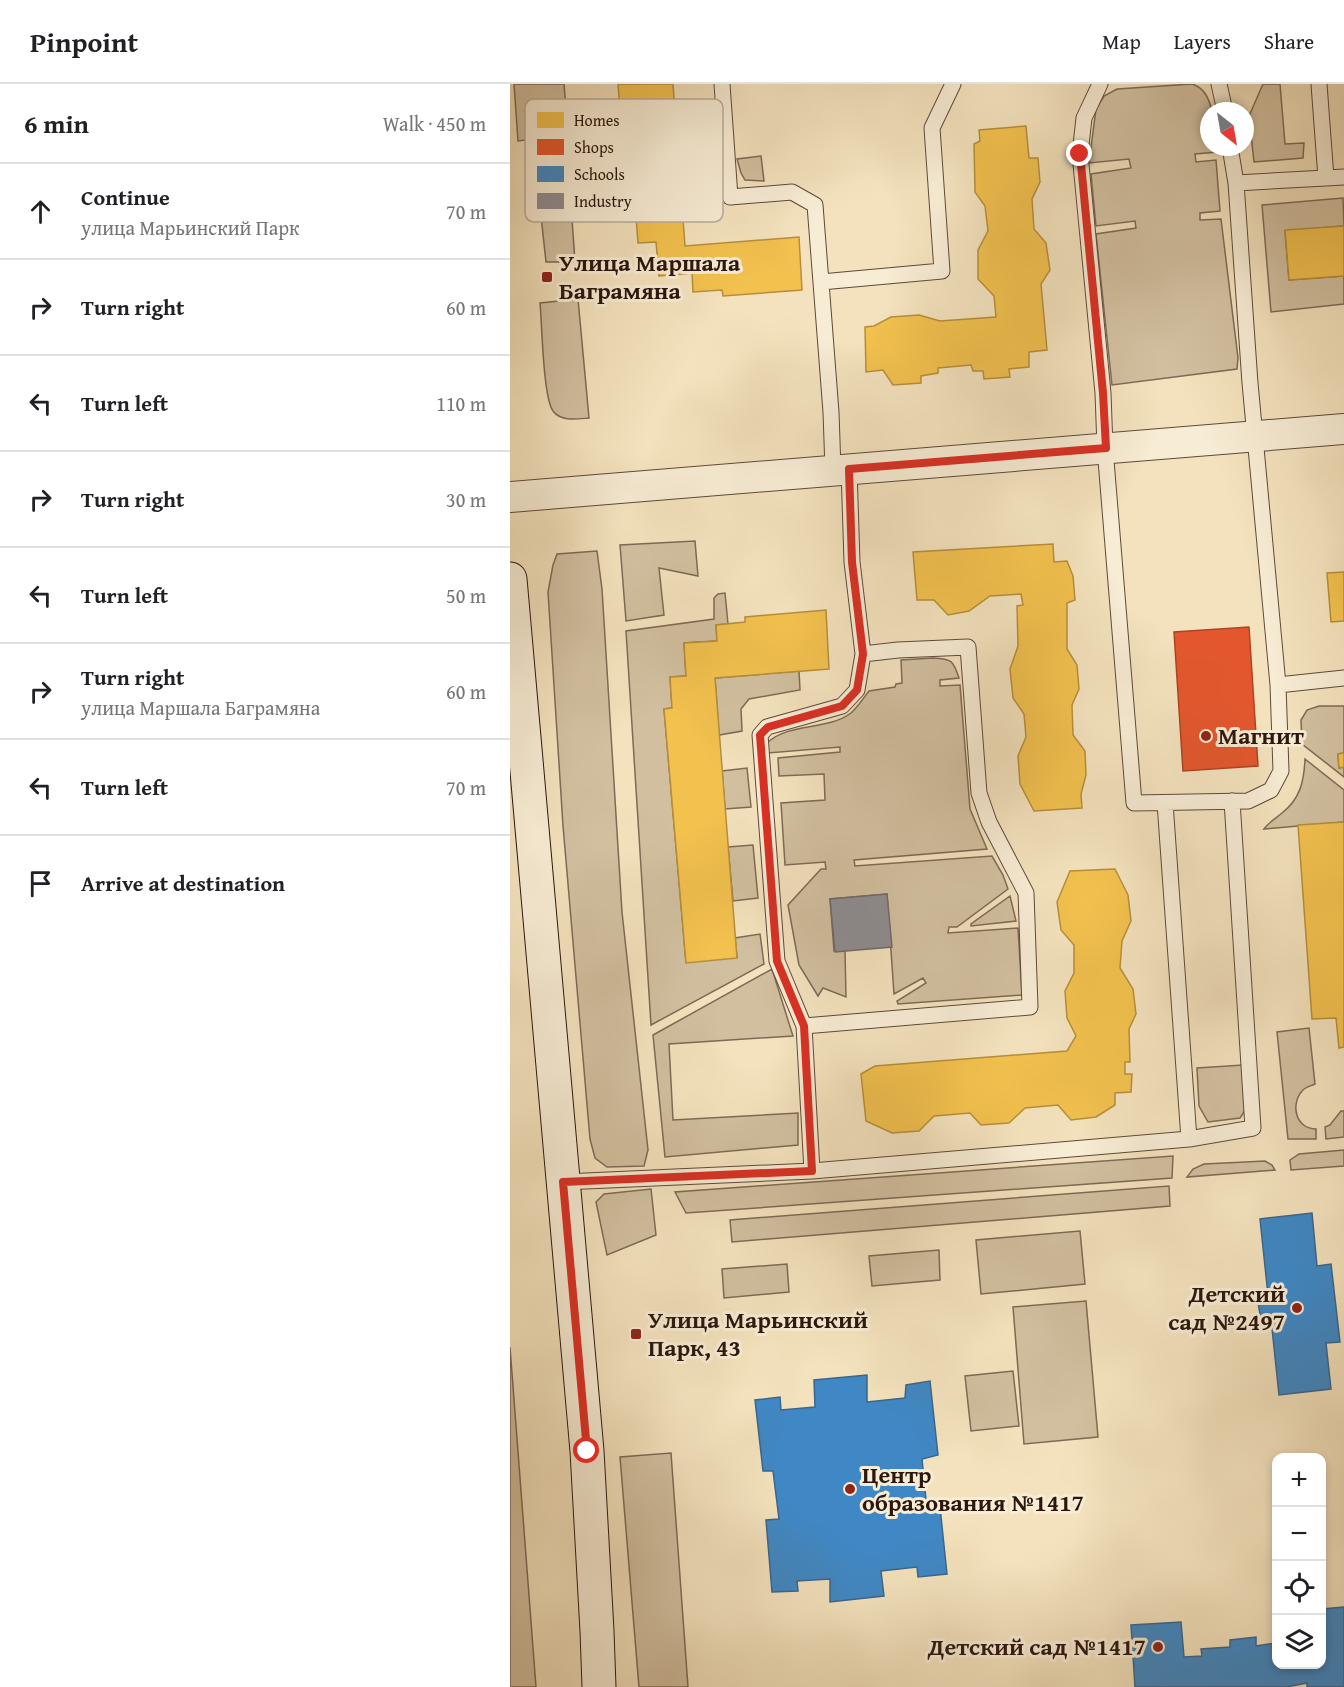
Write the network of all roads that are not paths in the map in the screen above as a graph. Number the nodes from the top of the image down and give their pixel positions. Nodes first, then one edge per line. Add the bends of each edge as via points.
1 (722, 84) edge
2 (952, 84) edge
3 (1100, 84) edge
4 (1219, 84) edge
5 (1319, 84) edge
6 (1223, 102) edge
7 (1232, 156) edge
8 (1344, 177) edge
9 (1326, 178) junction
10 (1236, 183) junction
11 (821, 282) junction
12 (1344, 429) edge
13 (1256, 436) junction
14 (1106, 448) junction
15 (841, 469) junction
16 (510, 497) edge
17 (510, 579) edge
18 (863, 654) junction
19 (1344, 678) edge
20 (1278, 685) junction
21 (1232, 801) junction
22 (1165, 803) junction
23 (804, 1026) junction
24 (1189, 1139) junction
25 (812, 1171) junction
26 (563, 1182) junction
27 (599, 1687) edge

1 - 11 lane via 730,197 792,192 815,205
2 - 11 lane via 932,128 942,271
3 - 14 lane via 1084,118 1080,154
4 - 6 lane
5 - 9 lane
7 - 10 lane
8 - 9 lane
9 - 10 lane
10 - 13 lane
11 - 15 lane
12 - 13 street
13 - 14 street
13 - 20 lane
14 - 15 street
14 - 22 lane via 1134,803
15 - 16 street
15 - 18 lane
17 - 26 main road
18 - 23 lane via 857,690 842,706 768,727 760,735 777,961
18 - 23 lane via 968,647 979,793 989,822 1026,893 1029,1007
19 - 20 lane
20 - 21 lane via 1281,771 1271,790 1248,801
21 - 22 lane
21 - 24 lane via 1253,1128
22 - 24 lane
23 - 25 lane
24 - 25 lane
25 - 26 lane
26 - 27 main road via 587,1451

